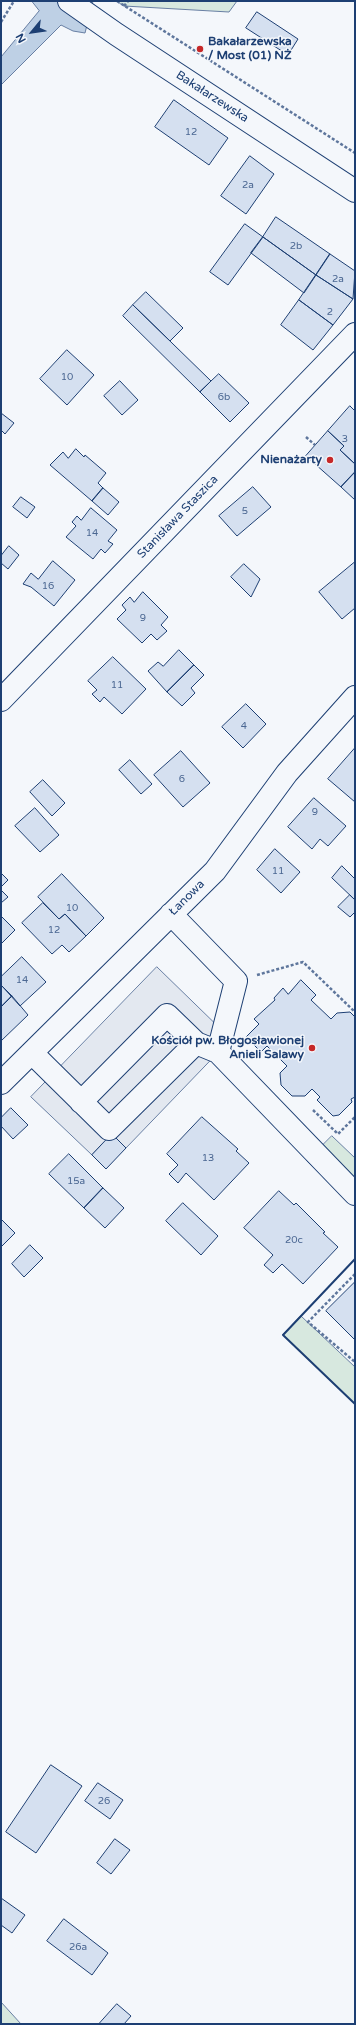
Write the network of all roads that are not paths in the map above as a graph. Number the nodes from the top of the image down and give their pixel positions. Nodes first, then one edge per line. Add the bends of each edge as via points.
1 (69, 1) edge
2 (355, 191) edge
3 (355, 334) edge
4 (355, 697) edge
5 (1, 700) edge
6 (171, 914) junction
7 (196, 1043) junction
8 (218, 1052) junction
9 (32, 1053) junction
10 (1, 1084) edge
11 (81, 1102) junction
12 (355, 1194) edge

1 - 2 street, Bakałarzewska
3 - 5 street, Stanisława Staszica
4 - 6 street, Łanowa via 287,773 215,871
6 - 8 street via 236,981
6 - 9 street, Łanowa
7 - 8 street
7 - 11 street via 109,1129
7 - 11 street via 167,1015
8 - 12 street
9 - 10 street, Łanowa
9 - 11 street

